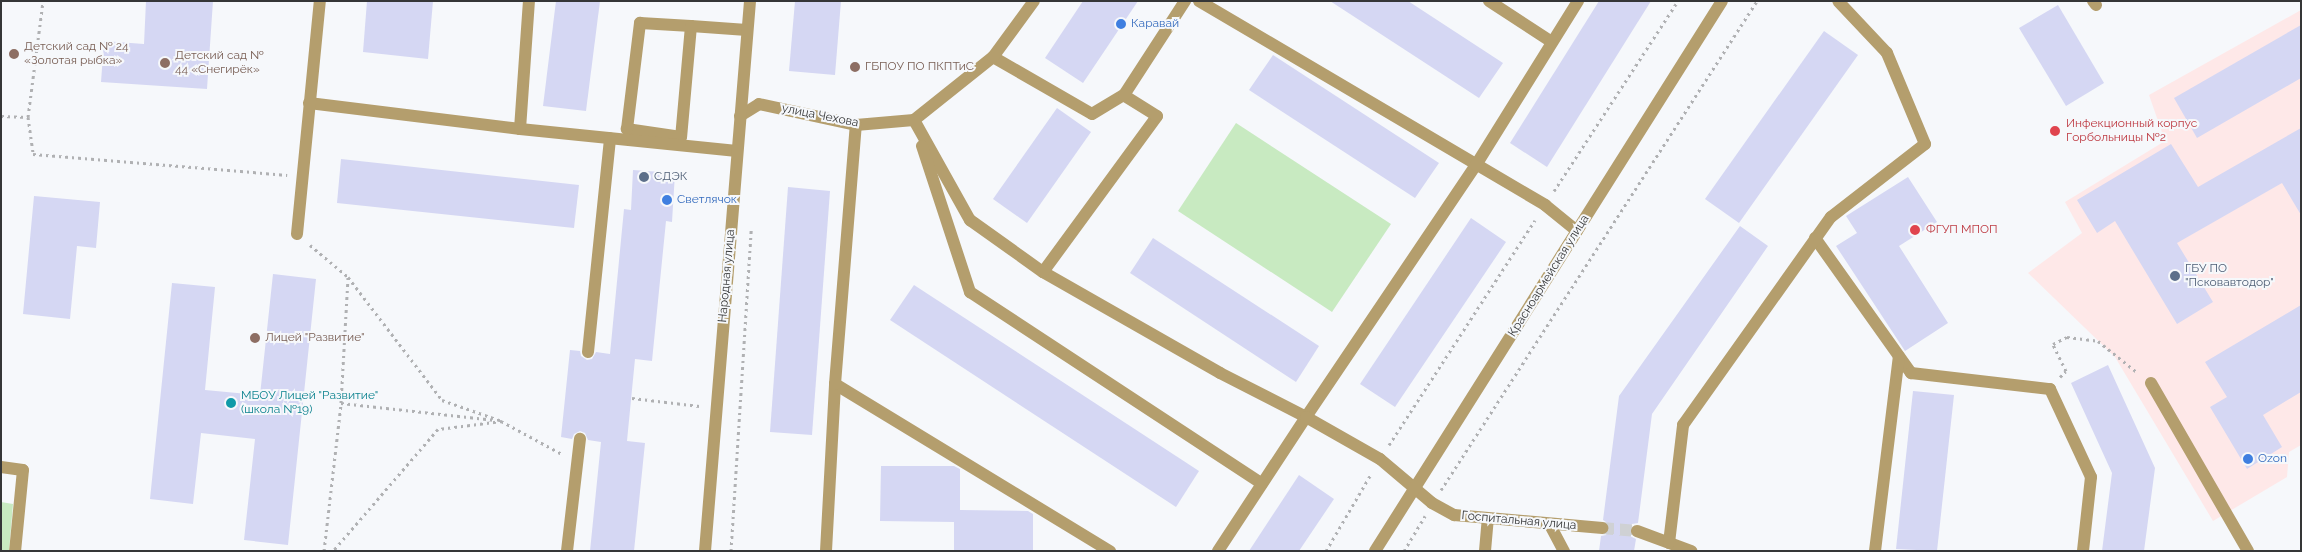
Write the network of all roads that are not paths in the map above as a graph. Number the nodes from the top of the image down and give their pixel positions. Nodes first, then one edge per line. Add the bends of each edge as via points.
1 (320, 1) edge
2 (529, 1) edge
3 (750, 1) edge
4 (1034, 1) edge
5 (1185, 1) edge
6 (1199, 1) edge
7 (1489, 1) edge
8 (1578, 1) edge
9 (1722, 1) edge
10 (1838, 1) edge
11 (690, 26) junction
12 (747, 30) junction
13 (1552, 42) junction
14 (993, 57) junction
15 (1124, 95) junction
16 (309, 103) junction
17 (740, 116) junction
18 (914, 120) junction
19 (856, 125) junction
20 (520, 129) junction
21 (610, 138) junction
22 (737, 150) junction
23 (1476, 165) junction
24 (1577, 231) junction
25 (297, 234) road end
26 (1815, 238) junction
27 (1043, 272) junction
28 (588, 352) dead end
29 (1899, 356) junction
30 (2151, 383) road end
31 (835, 384) junction
32 (1306, 417) junction
33 (580, 439) dead end
34 (1, 467) edge
35 (1262, 484) junction
36 (1416, 487) junction
37 (1488, 519) junction
38 (1550, 525) junction
39 (1602, 528) tunnel mouth
40 (1637, 531) tunnel mouth
41 (1669, 543) junction
42 (15, 551) edge
43 (567, 551) edge
44 (705, 551) edge
45 (826, 551) edge
46 (1110, 551) edge
47 (1218, 551) edge
48 (1375, 551) edge
49 (1485, 551) edge
50 (1564, 551) edge
51 (1691, 551) edge
52 (1875, 551) edge
53 (2083, 551) edge
54 (2248, 551) edge

1 - 16 street
2 - 20 street
3 - 12 street, Народная улица
4 - 14 street
5 - 15 street
6 - 23 street
7 - 13 street
8 - 13 street
9 - 24 street, Красноармейская улица
10 - 26 street via 1887,54 1925,144 1831,217
11 - 11 street via 640,23 627,129 681,137
11 - 12 street
12 - 17 street, Народная улица
13 - 23 street
14 - 15 street via 1092,114
14 - 18 street
15 - 27 street via 1157,116
16 - 20 street
16 - 25 street
17 - 19 street, улица Чехова via 759,104
17 - 22 street, Народная улица
18 - 19 street, улица Чехова
18 - 27 street, Госпитальная улица via 970,220
18 - 35 street via 970,292
19 - 31 street
20 - 21 street
21 - 22 street
21 - 28 street
22 - 44 street, Народная улица
23 - 24 street via 1545,205
23 - 32 street
24 - 36 street, Красноармейская улица
26 - 29 street
26 - 41 street via 1683,425
27 - 32 street, Госпитальная улица via 1220,373
29 - 52 street
29 - 53 street via 1911,373 2050,389 2091,477
30 - 54 street
31 - 45 street
31 - 46 street
32 - 35 street
32 - 36 street, Госпитальная улица via 1380,459
33 - 43 street
34 - 42 street via 23,470
35 - 47 street
36 - 37 street, Госпитальная улица via 1432,503 1454,516
36 - 48 street, Красноармейская улица
37 - 38 street, Госпитальная улица
37 - 49 street
38 - 39 street, Госпитальная улица
38 - 50 street
40 - 41 street
41 - 51 street

